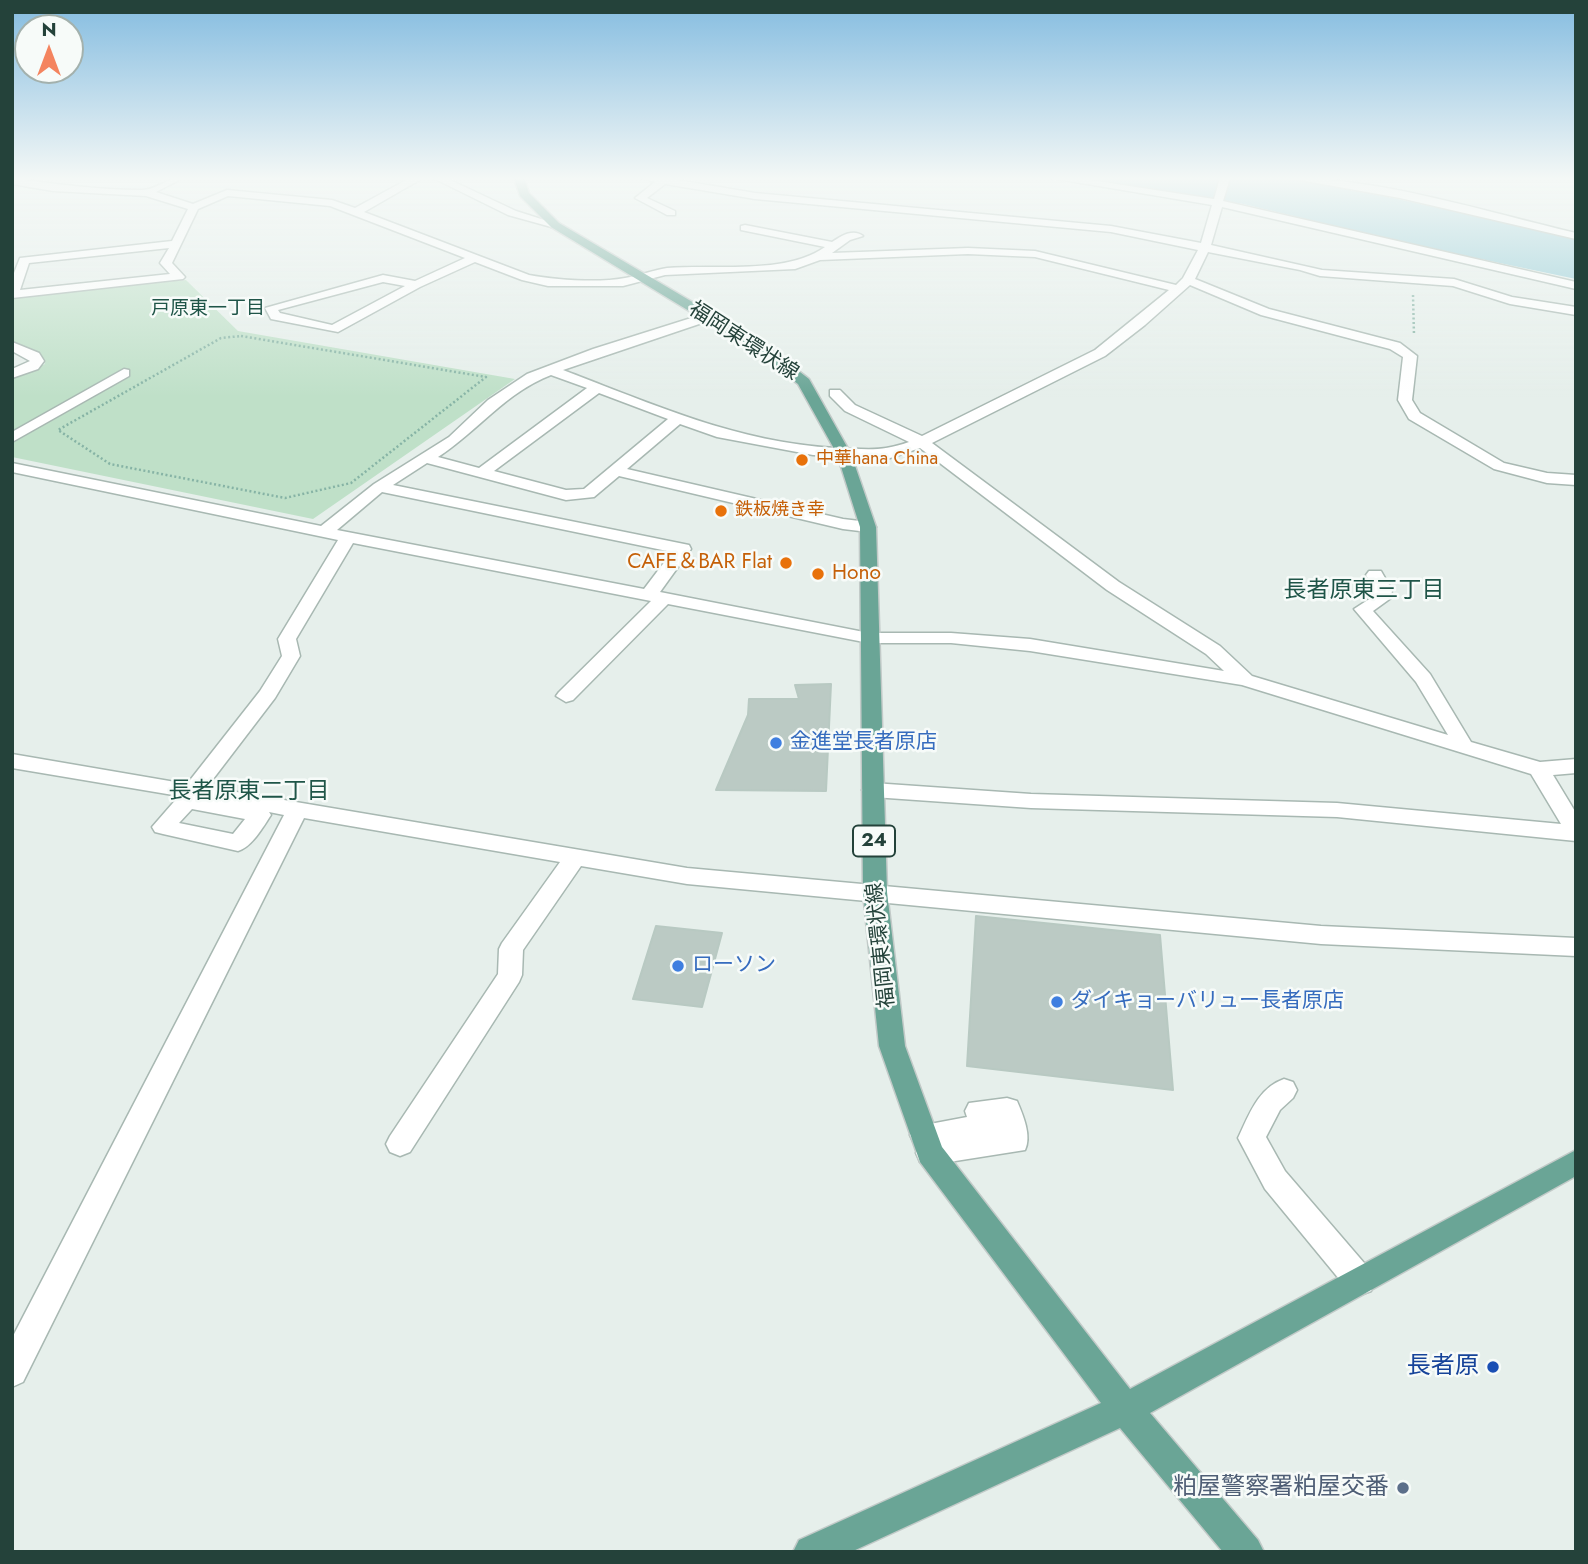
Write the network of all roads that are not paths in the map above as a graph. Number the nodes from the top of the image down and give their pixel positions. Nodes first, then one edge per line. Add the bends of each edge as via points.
1 (110, 251) edge
2 (173, 251) edge
3 (457, 251) edge
4 (597, 251) edge
5 (827, 251) edge
6 (1203, 251) edge
7 (1224, 251) edge
8 (1420, 251) edge
9 (818, 257) junction
10 (475, 258) junction
11 (640, 278) junction
12 (1183, 284) junction
13 (416, 285) junction
14 (1576, 285) edge
15 (13, 294) edge
16 (1576, 311) edge
17 (707, 317) junction
18 (12, 346) edge
19 (551, 370) junction
20 (124, 373) dead end
21 (12, 374) edge
22 (598, 387) junction
23 (835, 393) dead end
24 (678, 418) junction
25 (12, 438) edge
26 (922, 442) junction
27 (844, 454) junction
28 (425, 458) junction
29 (12, 467) edge
30 (618, 471) junction
31 (482, 473) junction
32 (1576, 480) edge
33 (379, 487) junction
34 (868, 527) junction
35 (325, 531) junction
36 (348, 537) junction
37 (1374, 575) dead end
38 (656, 597) junction
39 (869, 638) junction
40 (1245, 680) junction
41 (566, 696) dead end
42 (1463, 746) junction
43 (12, 761) edge
44 (1576, 765) edge
45 (1539, 769) junction
46 (193, 790) junction
47 (873, 790) junction
48 (298, 809) junction
49 (1576, 832) edge
50 (575, 857) junction
51 (875, 892) junction
52 (1576, 947) edge
53 (1284, 1090) dead end
54 (400, 1144) dead end
55 (1576, 1162) edge
56 (1360, 1280) junction
57 (12, 1371) edge
58 (1125, 1409) junction
59 (811, 1552) edge
60 (1245, 1552) edge

1 - 15 street via 24,260
2 - 15 street via 166,263 179,277
3 - 10 street
4 - 11 main road, 福岡東環状線 / 24
5 - 9 street
6 - 12 street
7 - 16 street via 1343,276 1454,283 1510,300
8 - 14 street
9 - 11 street via 795,266 665,272
9 - 12 street via 968,251 1035,254
10 - 11 street via 539,281
10 - 13 street
11 - 17 main road, 福岡東環状線 / 24
12 - 26 street via 1100,353
12 - 32 street via 1265,312 1395,346 1410,356 1405,400 1414,416 1499,466
13 - 13 street via 334,329 275,316 271,308 383,278
17 - 19 street
17 - 27 main road, 福岡東環状線 / 24 via 760,348 804,382
18 - 21 street via 34,355 37,362
19 - 22 street
19 - 28 street via 493,403 454,440
20 - 25 street
22 - 24 street
22 - 31 street
23 - 26 street via 850,408
24 - 27 street via 717,433
24 - 30 street
26 - 27 street via 887,455
26 - 40 street via 1113,586 1213,650
27 - 34 main road, 福岡東環状線 / 24
28 - 31 street
28 - 33 street
29 - 35 street
30 - 31 street via 588,494 566,495
30 - 34 street
33 - 35 street
33 - 38 street via 683,549
34 - 39 main road, 福岡東環状線 / 24
35 - 36 street
36 - 38 street
36 - 46 street via 287,639 291,656 274,685
37 - 42 street via 1382,598 1363,609 1407,658
38 - 39 street
38 - 41 street
39 - 40 street via 951,638 1030,645
39 - 47 main road, 福岡東環状線 / 24
40 - 42 street
42 - 45 street
43 - 46 street
44 - 45 street
45 - 49 street
46 - 48 street via 232,803
47 - 49 street via 1031,801 1337,810
47 - 51 main road, 福岡東環状線 / 24
48 - 50 street
48 - 57 street
50 - 51 street via 687,876
50 - 54 street via 511,949 510,975
51 - 52 street via 1321,935
51 - 58 main road, 福岡東環状線 / 24 via 892,1046 927,1144
53 - 56 street via 1270,1102 1252,1138 1275,1180
55 - 56 main road
56 - 58 main road
58 - 59 main road
58 - 60 main road, 福岡東環状線 / 24

